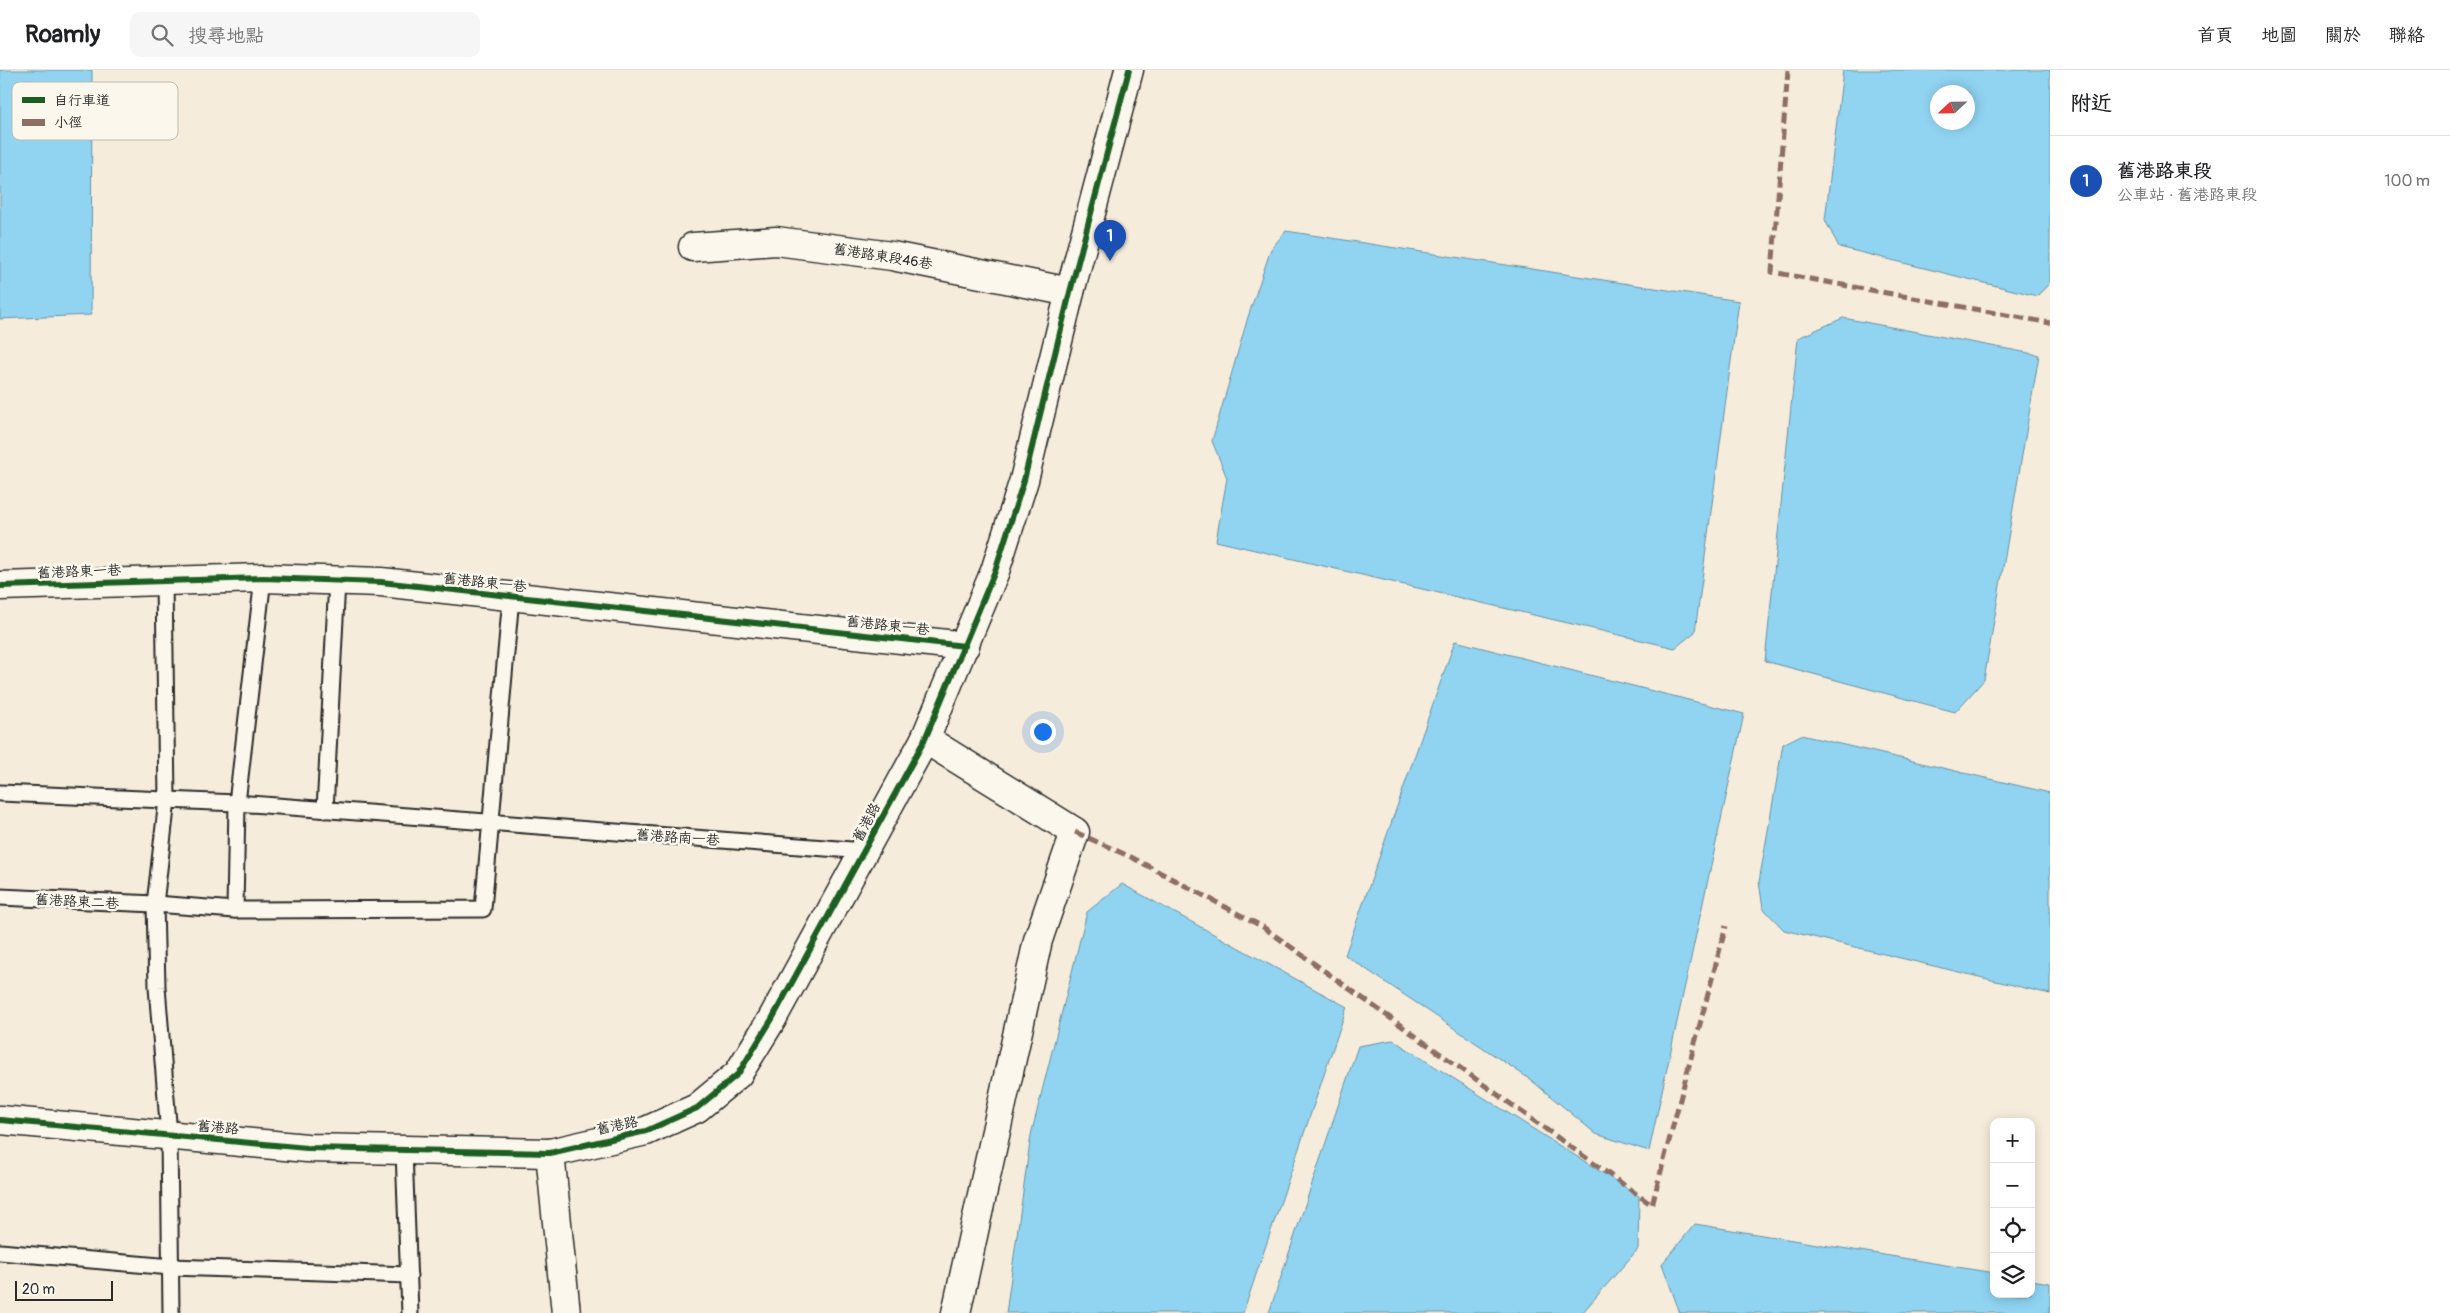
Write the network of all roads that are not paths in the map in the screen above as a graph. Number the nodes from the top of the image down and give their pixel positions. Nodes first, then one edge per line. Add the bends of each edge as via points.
1 (1129, 70) edge
2 (693, 247) dead end
3 (1070, 292) junction
4 (262, 578) junction
5 (337, 581) junction
6 (164, 582) junction
7 (0, 586) edge
8 (511, 597) junction
9 (965, 646) junction
10 (925, 739) junction
11 (0, 794) edge
12 (167, 800) junction
13 (237, 803) junction
14 (325, 810) junction
15 (491, 823) junction
16 (865, 851) junction
17 (0, 897) edge
18 (155, 904) junction
19 (235, 910) junction
20 (0, 1120) edge
21 (168, 1135) junction
22 (404, 1151) junction
23 (550, 1153) junction
24 (0, 1252) edge
25 (171, 1267) junction
26 (409, 1275) junction
27 (171, 1313) edge
28 (410, 1313) edge
29 (566, 1313) edge
30 (956, 1313) edge

1 - 3 street, 舊港路
2 - 3 street, 舊港路東段46巷 via 776,241 892,256
3 - 9 street, 舊港路 via 1024,480 995,571
4 - 5 street, 舊港路東一巷
4 - 6 street, 舊港路東一巷
4 - 13 lane
5 - 8 street, 舊港路東一巷 via 381,582
5 - 14 lane
6 - 7 street, 舊港路東一巷
6 - 12 lane
8 - 9 street, 舊港路東一巷
8 - 15 lane
9 - 10 street, 舊港路
10 - 16 street, 舊港路
10 - 30 street via 1075,832 1038,940
11 - 12 lane
12 - 13 lane
12 - 18 lane
13 - 14 lane
13 - 19 lane
14 - 15 lane
15 - 16 lane, 舊港路南一巷
15 - 19 lane, 舊港路東二巷 via 483,909
16 - 23 street, 舊港路 via 738,1074 698,1108 646,1132
17 - 18 lane, 舊港路東二巷
18 - 19 lane, 舊港路東二巷
18 - 21 lane via 157,987
20 - 21 street, 舊港路
21 - 22 street, 舊港路 via 308,1148
21 - 25 lane
22 - 23 street, 舊港路
22 - 26 lane
23 - 29 street
24 - 25 lane
25 - 26 lane
25 - 27 lane
26 - 28 lane

